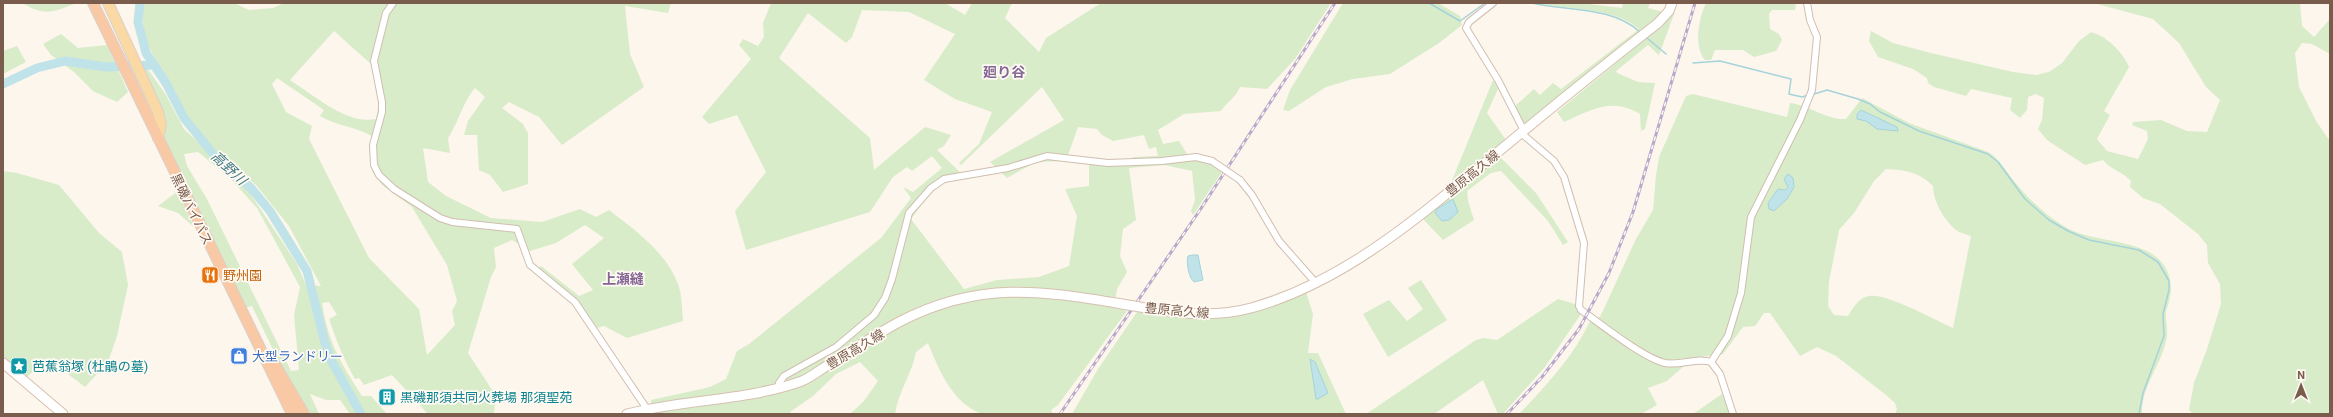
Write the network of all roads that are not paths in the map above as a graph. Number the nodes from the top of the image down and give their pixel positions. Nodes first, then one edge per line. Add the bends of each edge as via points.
1 (93, 3) edge
2 (108, 3) edge
3 (393, 3) edge
4 (1493, 3) edge
5 (1672, 3) edge
6 (1807, 3) edge
7 (1523, 132) junction
8 (158, 138) junction
9 (1316, 282) junction
10 (230, 289) junction
11 (249, 327) junction
12 (1712, 362) junction
13 (3, 363) edge
14 (778, 388) junction
15 (647, 409) junction
16 (63, 414) edge
17 (287, 414) edge
18 (292, 414) edge
19 (304, 414) edge
20 (627, 414) edge
21 (1733, 414) edge

1 - 8 highway, 黒磯バイパス
2 - 8 main road via 161,121
3 - 15 street via 386,13 374,61 382,102 382,112 372,145 374,165 379,175 440,218 452,222 516,229 530,265 575,302
4 - 7 street via 1469,22 1466,28 1498,80
5 - 7 main road, 豊原高久線 via 1669,11 1658,23
6 - 12 street via 1817,37 1811,95 1788,147 1751,217 1741,293 1728,336
7 - 9 main road, 豊原高久線 via 1383,242
7 - 12 street via 1554,161 1564,177 1584,243 1579,306 1581,310 1643,353 1665,363 1704,360
8 - 10 highway, 黒磯バイパス
9 - 14 main road, 豊原高久線, bridge via 1276,299 1231,312 1197,314 1035,291 992,293 952,302 901,321 804,380
9 - 14 street, bridge via 1278,241 1252,195 1240,180 1212,161 1196,157 1108,163 1047,156 1008,168 944,179 931,188 909,213 892,280 874,316 836,347 784,376 778,383
10 - 11 highway, 黒磯バイパス
10 - 17 highway via 236,309
11 - 18 highway, 黒磯バイパス
11 - 19 highway via 265,348
12 - 21 street via 1720,374
13 - 16 main road
14 - 15 main road, 豊原高久線
15 - 20 main road, 豊原高久線

